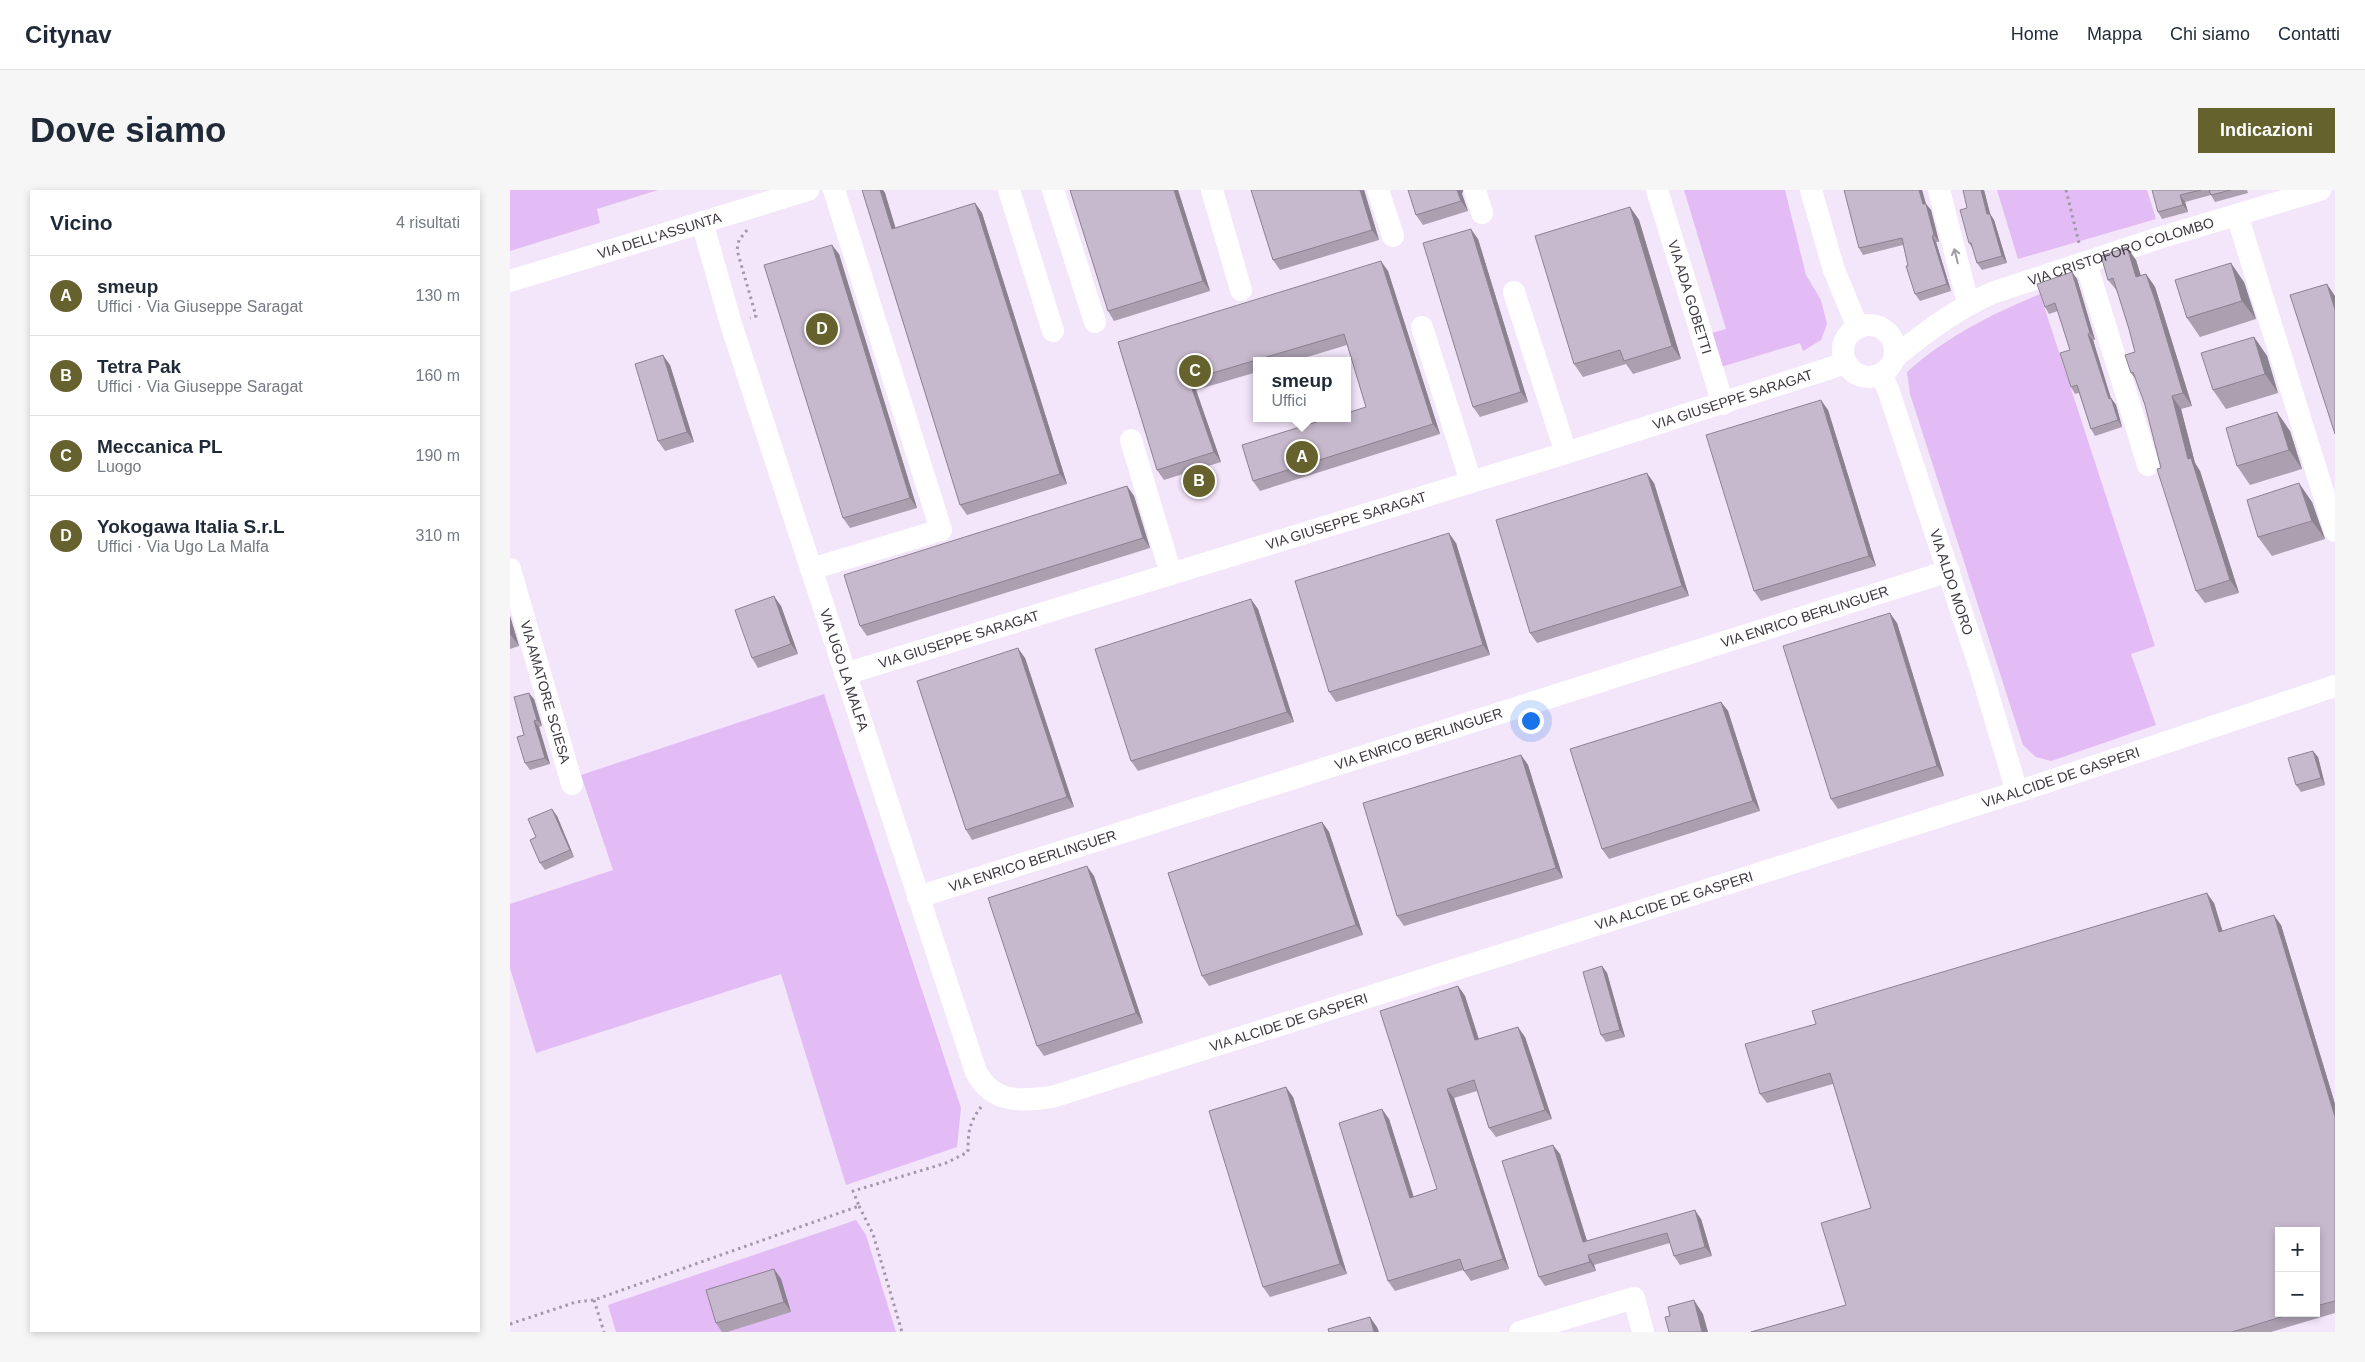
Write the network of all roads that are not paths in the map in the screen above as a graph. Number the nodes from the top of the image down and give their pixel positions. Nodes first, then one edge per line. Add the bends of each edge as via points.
1 (808, 190) edge
2 (834, 190) edge
3 (1009, 190) edge
4 (1053, 190) edge
5 (1212, 190) edge
6 (1378, 190) edge
7 (1475, 190) edge
8 (1657, 190) edge
9 (1811, 190) edge
10 (1939, 190) edge
11 (2320, 190) edge
12 (1482, 213) dead end
13 (2237, 215) junction
14 (702, 222) junction
15 (1393, 236) dead end
16 (2087, 252) junction
17 (510, 281) edge
18 (1241, 290) dead end
19 (1514, 292) dead end
20 (1968, 303) junction
21 (1095, 322) dead end
22 (1422, 327) dead end
23 (1858, 328) junction
24 (1929, 329) junction
25 (1053, 330) dead end
26 (1889, 335) junction
27 (1895, 357) junction
28 (1846, 363) junction
29 (1880, 375) junction
30 (1723, 404) junction
31 (1130, 440) dead end
32 (1566, 453) junction
33 (2148, 464) dead end
34 (1471, 482) junction
35 (2335, 530) edge
36 (510, 569) edge
37 (812, 569) junction
38 (1949, 571) junction
39 (1171, 574) junction
40 (845, 674) junction
41 (2335, 686) edge
42 (572, 784) dead end
43 (2017, 792) junction
44 (918, 897) junction
45 (1003, 1097) joint
46 (1520, 1332) edge
47 (1643, 1332) edge

1 - 14 street, VIA DELL'ASSUNTA
2 - 37 street via 941,530
3 - 25 street
4 - 21 street
5 - 18 street
6 - 15 street
7 - 12 street
8 - 30 street, VIA ADA GOBETTI
9 - 23 street via 1834,270
20 -> 10 street
11 - 13 street, VIA CRISTOFORO COLOMBO
13 - 16 street, VIA CRISTOFORO COLOMBO
13 - 35 street
14 - 17 street, VIA DELL'ASSUNTA
14 - 37 street, VIA UGO LA MALFA
16 - 20 street, VIA CRISTOFORO COLOMBO
16 - 33 street
19 - 32 street
20 - 24 street, VIA CRISTOFORO COLOMBO
22 - 34 street
23 - 26 street via 1875,326
23 - 28 street via 1846,339 1843,355
24 - 26 street, VIA CRISTOFORO COLOMBO
24 - 27 street, VIA CRISTOFORO COLOMBO
26 - 27 street
27 - 29 street
28 - 29 street via 1850,370 1865,377
28 - 30 street, VIA GIUSEPPE SARAGAT
29 - 38 street, VIA ALDO MORO via 1888,389
30 - 32 street, VIA GIUSEPPE SARAGAT
31 - 39 street
32 - 34 street, VIA GIUSEPPE SARAGAT
34 - 39 street, VIA GIUSEPPE SARAGAT
36 - 42 street, VIA AMATORE SCIESA
37 - 40 street, VIA UGO LA MALFA
38 - 43 street, VIA ALDO MORO
38 - 44 street, VIA ENRICO BERLINGUER
39 - 40 street, VIA GIUSEPPE SARAGAT
40 - 44 street, VIA UGO LA MALFA
41 - 43 street, VIA ALCIDE DE GASPERI
43 - 45 street, VIA ALCIDE DE GASPERI via 1052,1097
44 - 45 street, VIA UGO LA MALFA via 976,1072 982,1084
46 - 47 street via 1634,1298

